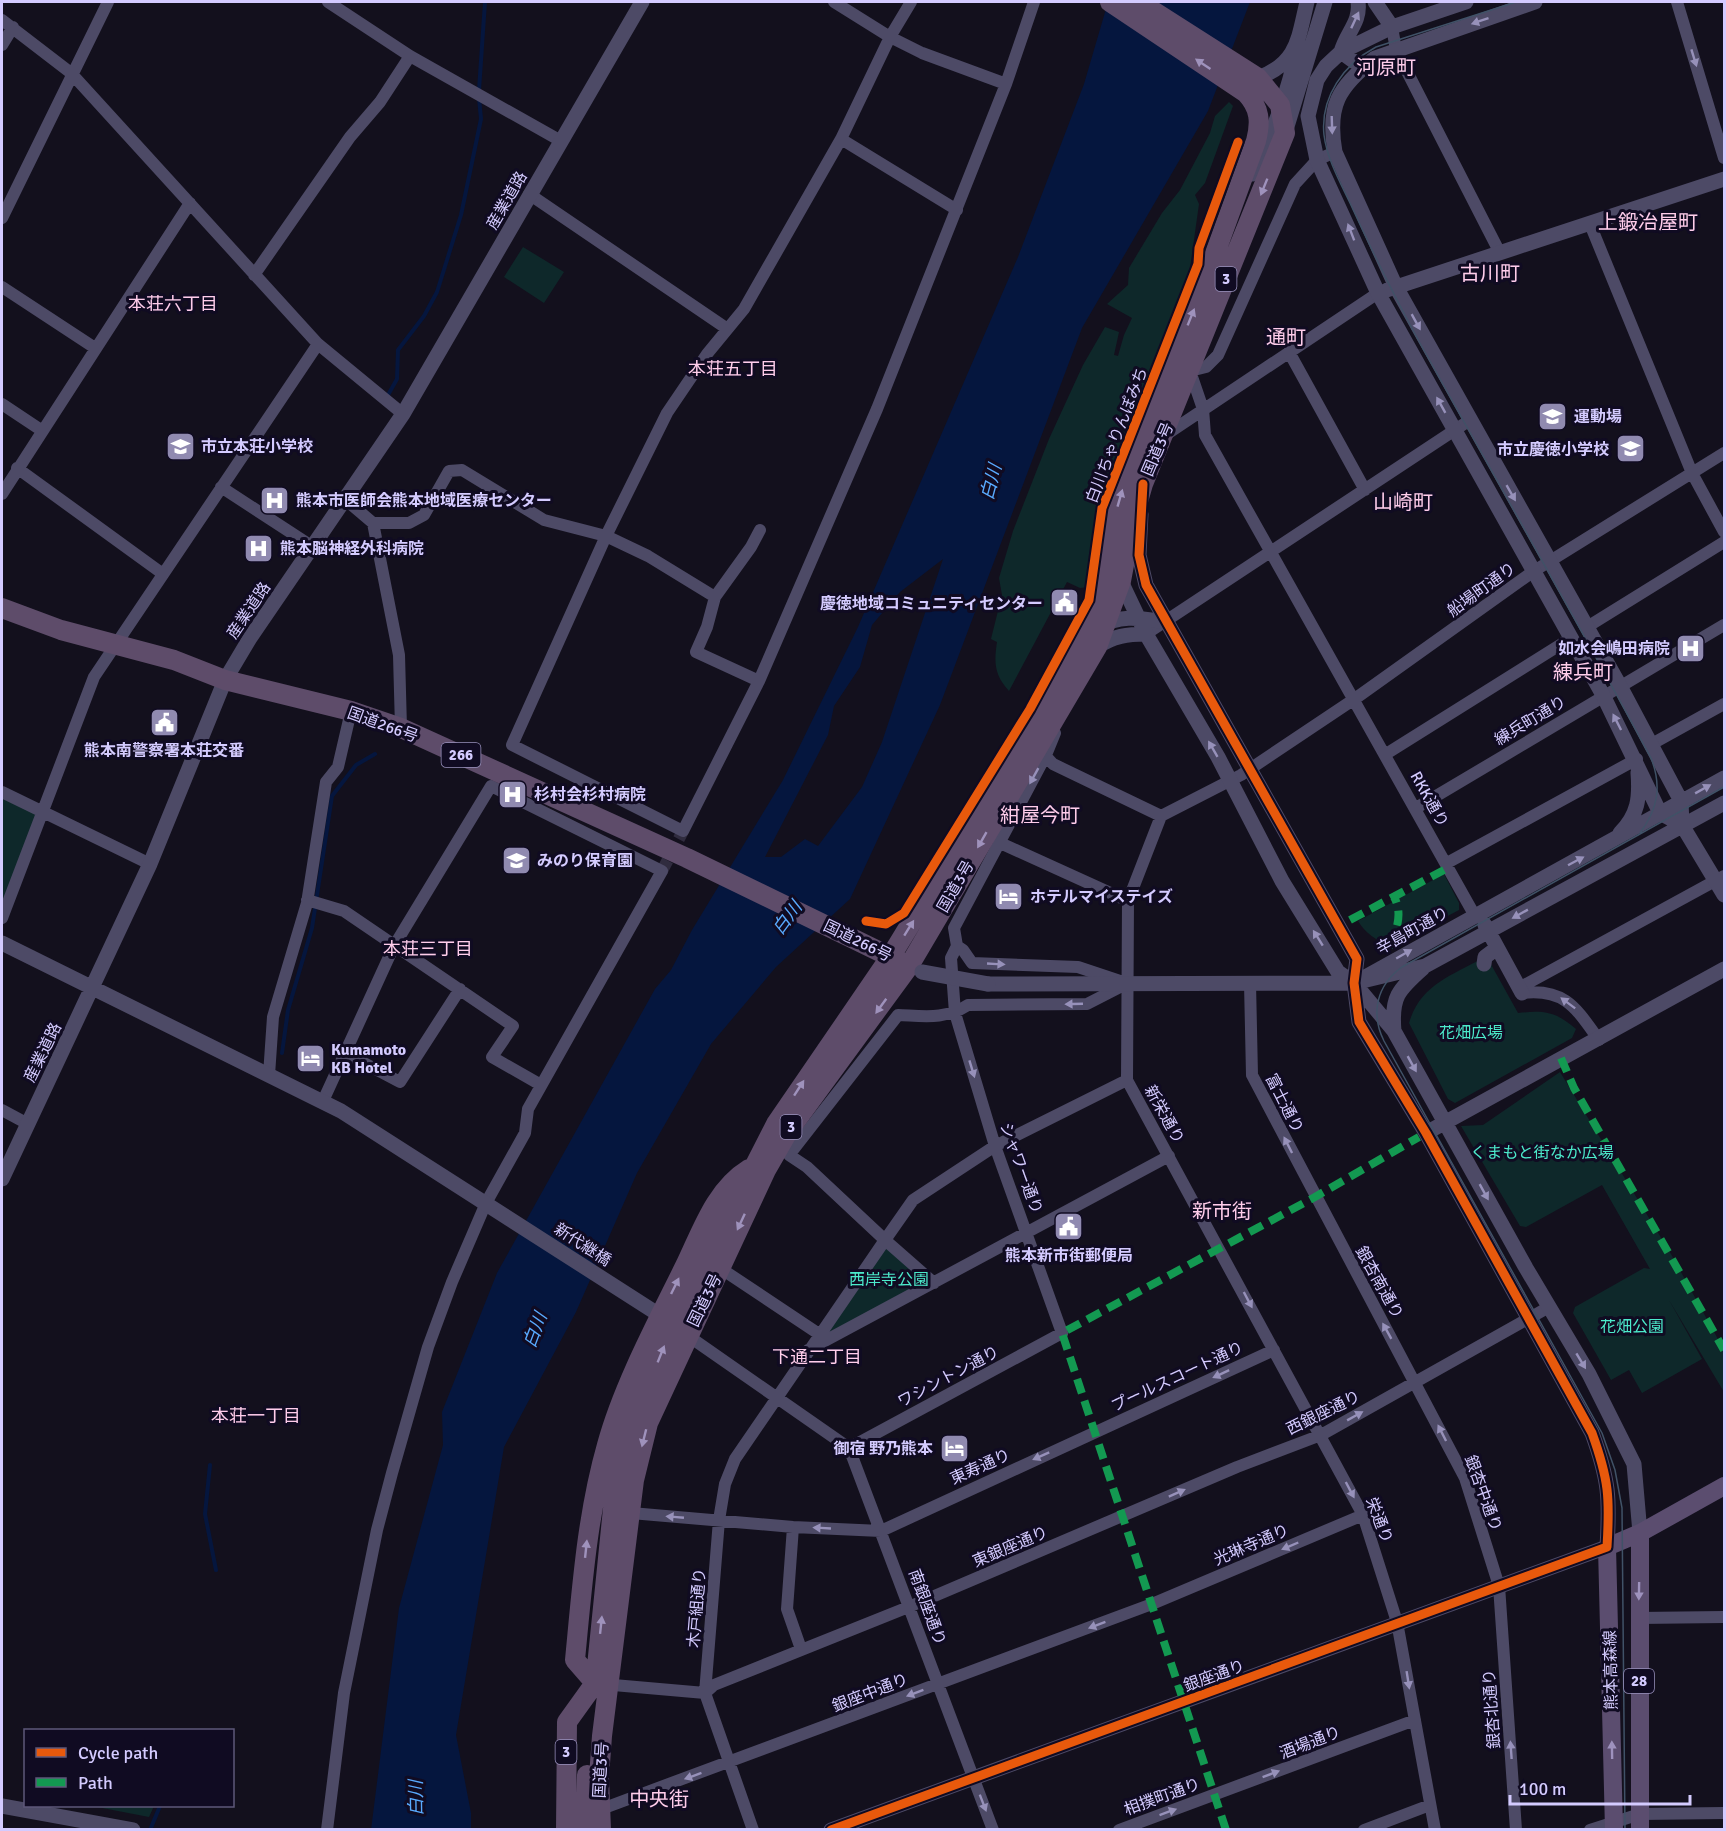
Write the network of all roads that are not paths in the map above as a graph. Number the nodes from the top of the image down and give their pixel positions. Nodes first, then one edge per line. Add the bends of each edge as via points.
1 (108, 2) edge
2 (328, 2) edge
3 (642, 2) edge
4 (834, 2) edge
5 (911, 2) edge
6 (1034, 2) edge
7 (1110, 2) edge
8 (1139, 2) edge
9 (1307, 2) edge
10 (1326, 2) edge
11 (1358, 2) edge
12 (1375, 2) edge
13 (1466, 2) edge
14 (1535, 2) edge
15 (1677, 2) edge
16 (2, 20) edge
17 (13, 27) junction
18 (1392, 27) junction
19 (890, 38) junction
20 (1298, 39) junction
21 (1314, 44) junction
22 (2, 45) edge
23 (1396, 50) junction
24 (1341, 52) junction
25 (410, 56) junction
26 (1363, 68) junction
27 (71, 73) junction
28 (1288, 81) junction
29 (1006, 84) junction
30 (1260, 93) junction
31 (1285, 133) junction
32 (841, 138) junction
33 (561, 141) junction
34 (1335, 152) junction
35 (1725, 158) edge
36 (1317, 160) junction
37 (1725, 179) edge
38 (529, 194) junction
39 (190, 203) junction
40 (957, 210) junction
41 (1232, 211) junction
42 (2, 218) edge
43 (1590, 224) junction
44 (1500, 253) junction
45 (254, 275) junction
46 (1396, 286) junction
47 (2, 287) edge
48 (1378, 292) junction
49 (726, 328) junction
50 (318, 344) junction
51 (95, 348) junction
52 (1289, 351) junction
53 (1190, 371) junction
54 (2, 404) edge
55 (1203, 409) junction
56 (403, 414) junction
57 (1470, 420) junction
58 (41, 430) junction
59 (1454, 430) junction
60 (1163, 436) junction
61 (1725, 453) edge
62 (17, 468) junction
63 (1692, 473) junction
64 (1143, 484) junction
65 (221, 487) junction
66 (1365, 489) junction
67 (2, 494) edge
68 (346, 500) junction
69 (374, 523) junction
70 (760, 530) dead end
71 (1725, 532) edge
72 (606, 536) junction
73 (1725, 542) edge
74 (313, 547) junction
75 (1272, 551) junction
76 (1110, 555) junction
77 (1551, 562) junction
78 (1534, 571) junction
79 (163, 574) junction
80 (1121, 581) junction
81 (715, 597) junction
82 (2, 608) edge
83 (1139, 618) junction
84 (1166, 622) junction
85 (1106, 623) junction
86 (1725, 625) edge
87 (1587, 627) junction
88 (1146, 634) junction
89 (1571, 638) junction
90 (1089, 645) junction
91 (116, 646) junction
92 (225, 680) junction
93 (759, 681) junction
94 (1620, 686) junction
95 (1603, 695) junction
96 (1356, 698) junction
97 (1725, 704) edge
98 (351, 711) junction
99 (401, 728) junction
100 (1650, 745) junction
101 (1041, 751) junction
102 (1386, 754) junction
103 (1636, 759) junction
104 (1256, 765) junction
105 (1725, 778) edge
106 (1231, 781) junction
107 (2, 792) edge
108 (1681, 801) junction
109 (1725, 803) edge
110 (1416, 807) junction
111 (43, 812) junction
112 (1660, 813) junction
113 (1161, 816) junction
114 (1682, 825) junction
115 (998, 842) junction
116 (1609, 843) junction
117 (1447, 863) junction
118 (150, 864) junction
119 (1720, 878) edge
120 (1725, 895) edge
121 (307, 900) junction
122 (1128, 901) junction
123 (1475, 916) junction
124 (2, 918) edge
125 (1488, 931) junction
126 (2, 943) edge
127 (394, 946) junction
128 (957, 946) junction
129 (1497, 948) junction
130 (891, 957) junction
131 (1484, 964) dead end
132 (1425, 966) junction
133 (916, 969) junction
134 (1725, 969) edge
135 (1250, 982) junction
136 (1127, 983) junction
137 (1354, 983) junction
138 (93, 989) junction
139 (460, 989) junction
140 (1521, 991) junction
141 (955, 1013) junction
142 (1394, 1031) junction
143 (1599, 1040) junction
144 (345, 1053) junction
145 (269, 1075) junction
146 (1127, 1080) junction
147 (541, 1085) junction
148 (324, 1101) junction
149 (2, 1110) edge
150 (1445, 1122) junction
151 (28, 1124) junction
152 (1426, 1133) junction
153 (995, 1146) junction
154 (1169, 1156) junction
155 (2, 1179) edge
156 (1315, 1197) joint
157 (486, 1203) junction
158 (1028, 1233) junction
159 (885, 1240) junction
160 (1221, 1248) joint
161 (720, 1268) junction
162 (934, 1283) junction
163 (1549, 1307) junction
164 (1529, 1319) junction
165 (673, 1326) junction
166 (819, 1334) junction
167 (1062, 1334) joint
168 (808, 1350) junction
169 (1274, 1350) junction
170 (1416, 1382) junction
171 (778, 1398) junction
172 (1094, 1432) joint
173 (1320, 1435) junction
174 (849, 1448) junction
175 (1725, 1486) edge
176 (631, 1513) junction
177 (1363, 1515) junction
178 (1123, 1516) joint
179 (719, 1520) junction
180 (794, 1527) junction
181 (881, 1531) junction
182 (1640, 1533) junction
183 (1607, 1547) junction
184 (1499, 1586) junction
185 (1152, 1604) joint
186 (911, 1606) junction
187 (1725, 1617) edge
188 (1638, 1618) junction
189 (1397, 1622) junction
190 (801, 1649) junction
191 (601, 1684) junction
192 (938, 1684) junction
193 (705, 1693) junction
194 (1415, 1720) junction
195 (729, 1763) junction
196 (973, 1777) junction
197 (1216, 1794) joint
198 (1430, 1805) junction
199 (2, 1806) edge
200 (1725, 1813) edge
201 (600, 1820) edge
202 (1640, 1822) edge
203 (1614, 1825) edge
204 (133, 1830) edge
205 (327, 1830) edge
206 (566, 1830) edge
207 (585, 1830) edge
208 (753, 1830) edge
209 (831, 1830) edge
210 (993, 1830) edge
211 (1119, 1830) edge
212 (1364, 1830) edge
213 (1435, 1830) edge
214 (1516, 1830) edge
215 (1590, 1830) edge

1 - 27 street
2 - 25 street
3 - 33 street, 産業道路
4 - 19 street
5 - 19 street
6 - 29 street
30 -> 7 highway
8 - 30 highway
9 - 20 street
10 - 21 street
24 -> 11 street via 1357,22
12 - 18 street
13 - 18 street
14 -> 23 street
15 -> 35 street
16 - 17 street
17 - 22 street
17 - 27 street
18 - 23 street
18 - 24 street
19 - 29 street
19 - 32 street
20 - 28 street
20 - 30 street via 1290,59
21 - 28 street
21 - 31 street
23 - 26 street via 1375,58
23 - 44 street
24 - 26 street
24 - 36 street via 1317,80 1311,98 1308,116
25 - 33 street
25 - 45 street
26 -> 34 street via 1345,87 1331,115
27 - 39 street
27 - 42 street
28 - 30 street
29 - 40 street
30 - 31 highway
30 - 41 highway, 国道3号 / 3 via 1259,129
30 - 41 street via 1262,154
31 -> 53 highway, 国道3号 / 3
32 - 40 street
32 - 49 street via 744,309
33 - 38 street, 産業道路
34 - 36 street
34 - 46 street
48 -> 36 street
36 - 53 street via 1295,184 1211,363
37 - 43 street
38 - 49 street
38 - 56 street, 産業道路
39 - 45 street
39 - 51 street
40 - 93 street via 877,409
76 -> 41 highway, 国道3号 / 3 via 1113,520 1125,480
43 - 44 street
43 - 63 street
44 - 46 street
45 - 50 street
46 - 48 street
46 -> 57 street
47 - 51 street
48 - 52 street
59 -> 48 street
49 - 72 street via 667,413
50 - 56 street
50 - 65 street
51 - 58 street
52 - 55 street
52 - 66 street
53 - 55 street, RKK通り
53 - 60 highway, 国道3号 / 3
54 - 58 street
55 - 60 street
55 - 75 street, RKK通り via 1205,435
56 - 68 street, 産業道路
57 - 59 street
57 -> 77 street
58 - 62 street
59 - 66 street
59 - 78 street
60 - 64 highway, 国道3号 / 3
61 - 63 street, 船場町通り
62 - 67 street
62 - 79 street
63 - 71 street
63 - 77 street, 船場町通り
64 - 80 highway, 国道3号 / 3
64 - 84 street via 1141,570
65 - 74 street
65 - 79 street
66 - 75 street
68 - 69 street
68 - 74 street, 産業道路
69 - 72 street via 409,523 424,515 449,471 462,470 544,520
69 - 99 street via 399,656
70 - 81 street
72 - 81 street via 648,556
72 - 93 street via 512,745 683,831
73 - 87 street
74 - 92 street, 産業道路
75 - 84 street
75 - 96 street, RKK通り
76 - 80 street
76 - 90 highway, 国道3号 / 3
77 - 78 street, 船場町通り
77 - 87 street
78 - 89 street
78 - 96 street, 船場町通り
79 - 91 street
80 - 83 street
80 - 85 highway, 国道3号 / 3
81 - 93 street via 696,652
82 - 91 highway, 国道266号 / 266
83 - 84 street
83 - 85 street
83 - 88 street
84 - 88 street
84 - 104 street
85 - 90 highway, 国道3号 / 3
86 - 94 street, 練兵町通り
87 - 94 street
88 - 90 street via 1127,634
106 -> 88 street
89 - 95 street
89 - 102 street
90 - 101 highway, 国道3号 / 3 via 1075,684
130 -> 90 highway, 国道3号 / 3
91 - 92 highway, 国道266号 / 266 via 174,660
91 - 111 street via 94,677
92 - 98 highway, 国道266号 / 266
92 - 118 street, 産業道路
94 - 95 street, 練兵町通り
94 - 100 street
103 -> 95 street
95 - 110 street, 練兵町通り
96 - 102 street, RKK通り
96 - 104 street, 船場町通り
97 - 100 street
98 - 99 highway, 国道266号 / 266
98 - 121 street via 338,766 326,782
99 - 130 highway, 国道266号 / 266 via 687,858
100 - 108 street
101 - 113 street via 1053,764
101 -> 115 street, シャワー通り
101 -> 133 highway, 国道3号 / 3
102 - 110 street, RKK通り
103 - 112 street
103 - 116 street via 1640,798 1630,822
103 - 117 street
104 - 106 street, 船場町通り
104 - 137 street via 1357,959
108 -> 105 street, 辛島町通り
106 - 113 street, 船場町通り
137 -> 106 street via 1338,972 1282,881
107 - 111 street
108 - 112 street, 辛島町通り
108 - 114 street
109 - 114 street, 辛島町通り
110 - 117 street, RKK通り
111 - 118 street
111 - 124 street
112 - 114 street
112 - 116 street, 辛島町通り
113 - 122 street
114 - 119 street
114 -> 125 street, 辛島町通り
115 - 122 street
115 - 128 street, シャワー通り via 954,928
123 -> 116 street, 辛島町通り
117 - 123 street, RKK通り
118 - 138 street, 産業道路
119 - 120 street
119 - 140 street
121 - 127 street via 344,911
121 - 145 street via 273,1017
122 - 136 street, 新栄通り
123 - 125 street
137 -> 123 street, 辛島町通り
125 - 129 street
125 - 132 street, 辛島町通り
126 - 138 street, 新代継橋
127 - 139 street
127 - 144 street
127 - 147 street via 491,786 662,872
128 -> 136 street via 972,963 1078,967
128 - 141 street, シャワー通り via 951,958
129 - 131 street via 1485,957
129 - 140 street
130 - 133 highway, 国道266号 / 266
165 -> 130 highway, 国道3号 / 3 via 776,1124
132 - 137 street, 辛島町通り
132 - 142 street via 1400,989 1392,1007
133 - 136 street, bridge via 988,984
133 -> 161 highway, 国道3号 / 3 via 789,1130
134 - 143 street
135 - 136 street
135 - 137 street
156 -> 135 street, 富士通り via 1252,1075
136 -> 141 street via 1087,1004 968,1005
136 - 146 street, 新栄通り
137 - 142 street
137 - 152 street via 1359,1022
138 - 145 street, 新代継橋
138 - 151 street, 産業道路
139 - 144 street via 400,1082
139 - 147 street via 513,1026 492,1057
143 -> 140 street via 1566,999
141 -> 153 street, シャワー通り
141 - 159 street via 939,1017 898,1015 789,1155
142 -> 150 street
143 - 150 street
144 - 148 street
145 - 148 street, 新代継橋
146 - 153 street, 木戸組通り
146 - 154 street, 新栄通り
147 - 157 street via 528,1109 525,1132
148 - 157 street, 新代継橋
149 - 151 street
150 - 152 street
150 -> 163 street
151 - 155 street, 産業道路
152 - 164 street
153 - 158 street, シャワー通り
153 - 159 street, 木戸組通り via 913,1200
154 - 158 street
154 - 160 street, 新栄通り
170 -> 156 street, 銀杏南通り
157 - 165 street, 新代継橋
157 - 205 street via 428,1347 377,1530 344,1693
158 - 162 street
158 - 167 street, シャワー通り
159 - 162 street
159 - 166 street, 木戸組通り
160 -> 169 street, 栄通り
161 - 165 highway, 国道3号 / 3
161 - 166 street
162 - 168 street
163 - 164 street, 西銀座通り
163 -> 182 street via 1615,1422 1634,1464
164 - 170 street, 西銀座通り
164 - 183 street via 1592,1433 1604,1464 1610,1497
165 - 171 street
165 -> 176 highway, 国道3号 / 3 via 634,1480
191 -> 165 highway, 国道3号 / 3 via 614,1499 633,1423
166 - 168 street, 木戸組通り
167 - 174 street, ワシントン通り
168 - 171 street, 木戸組通り
169 -> 172 street, プールスコート通り
169 - 173 street, 栄通り
173 -> 170 street, 西銀座通り
184 -> 170 street, 銀杏中通り via 1465,1478
171 - 174 street
171 - 179 street, 木戸組通り via 735,1459 725,1484
172 -> 181 street, 東寿通り
173 -> 177 street, 栄通り
178 -> 173 street, 西銀座通り
174 - 181 street, 南銀座通り
175 - 182 main road
179 -> 176 street
176 - 191 highway, 国道3号 / 3
177 -> 185 street, 光琳寺通り
177 - 189 street, 栄通り
178 - 186 street, 東銀座通り
179 - 180 street
179 - 193 street, 木戸組通り
181 -> 180 street
180 - 190 street via 787,1609
181 - 186 street, 南銀座通り
182 - 183 main road
182 -> 188 main road, 熊本高森線 / 28
183 - 184 street, 銀座通り
203 -> 183 main road, 熊本高森線 / 28
184 - 189 street, 銀座通り
214 -> 184 street, 銀杏北通り
185 -> 192 street, 銀座中通り
186 - 190 street, 東銀座通り
186 - 192 street, 南銀座通り
187 - 188 street
188 - 202 main road, 熊本高森線 / 28
189 -> 194 street, 栄通り
189 - 196 street, 銀座通り
190 - 193 street, 東銀座通り via 714,1685
191 - 193 street
191 - 201 highway, 国道3号 / 3
191 - 206 highway, 3 via 567,1722
191 - 207 highway, 国道3号 / 3
192 -> 195 street, 銀座中通り
192 - 196 street, 南銀座通り
193 - 195 street, 木戸組通り
197 -> 194 street, 酒場通り
194 - 198 street, 栄通り
195 -> 201 street, 銀座中通り
195 - 208 street, 木戸組通り
196 - 209 street, 銀座通り
196 -> 210 street, 南銀座通り
211 -> 197 street, 相撲町通り
198 - 212 street
198 - 213 street, 栄通り
199 - 204 street
200 - 202 street
202 - 203 street
203 - 215 street

